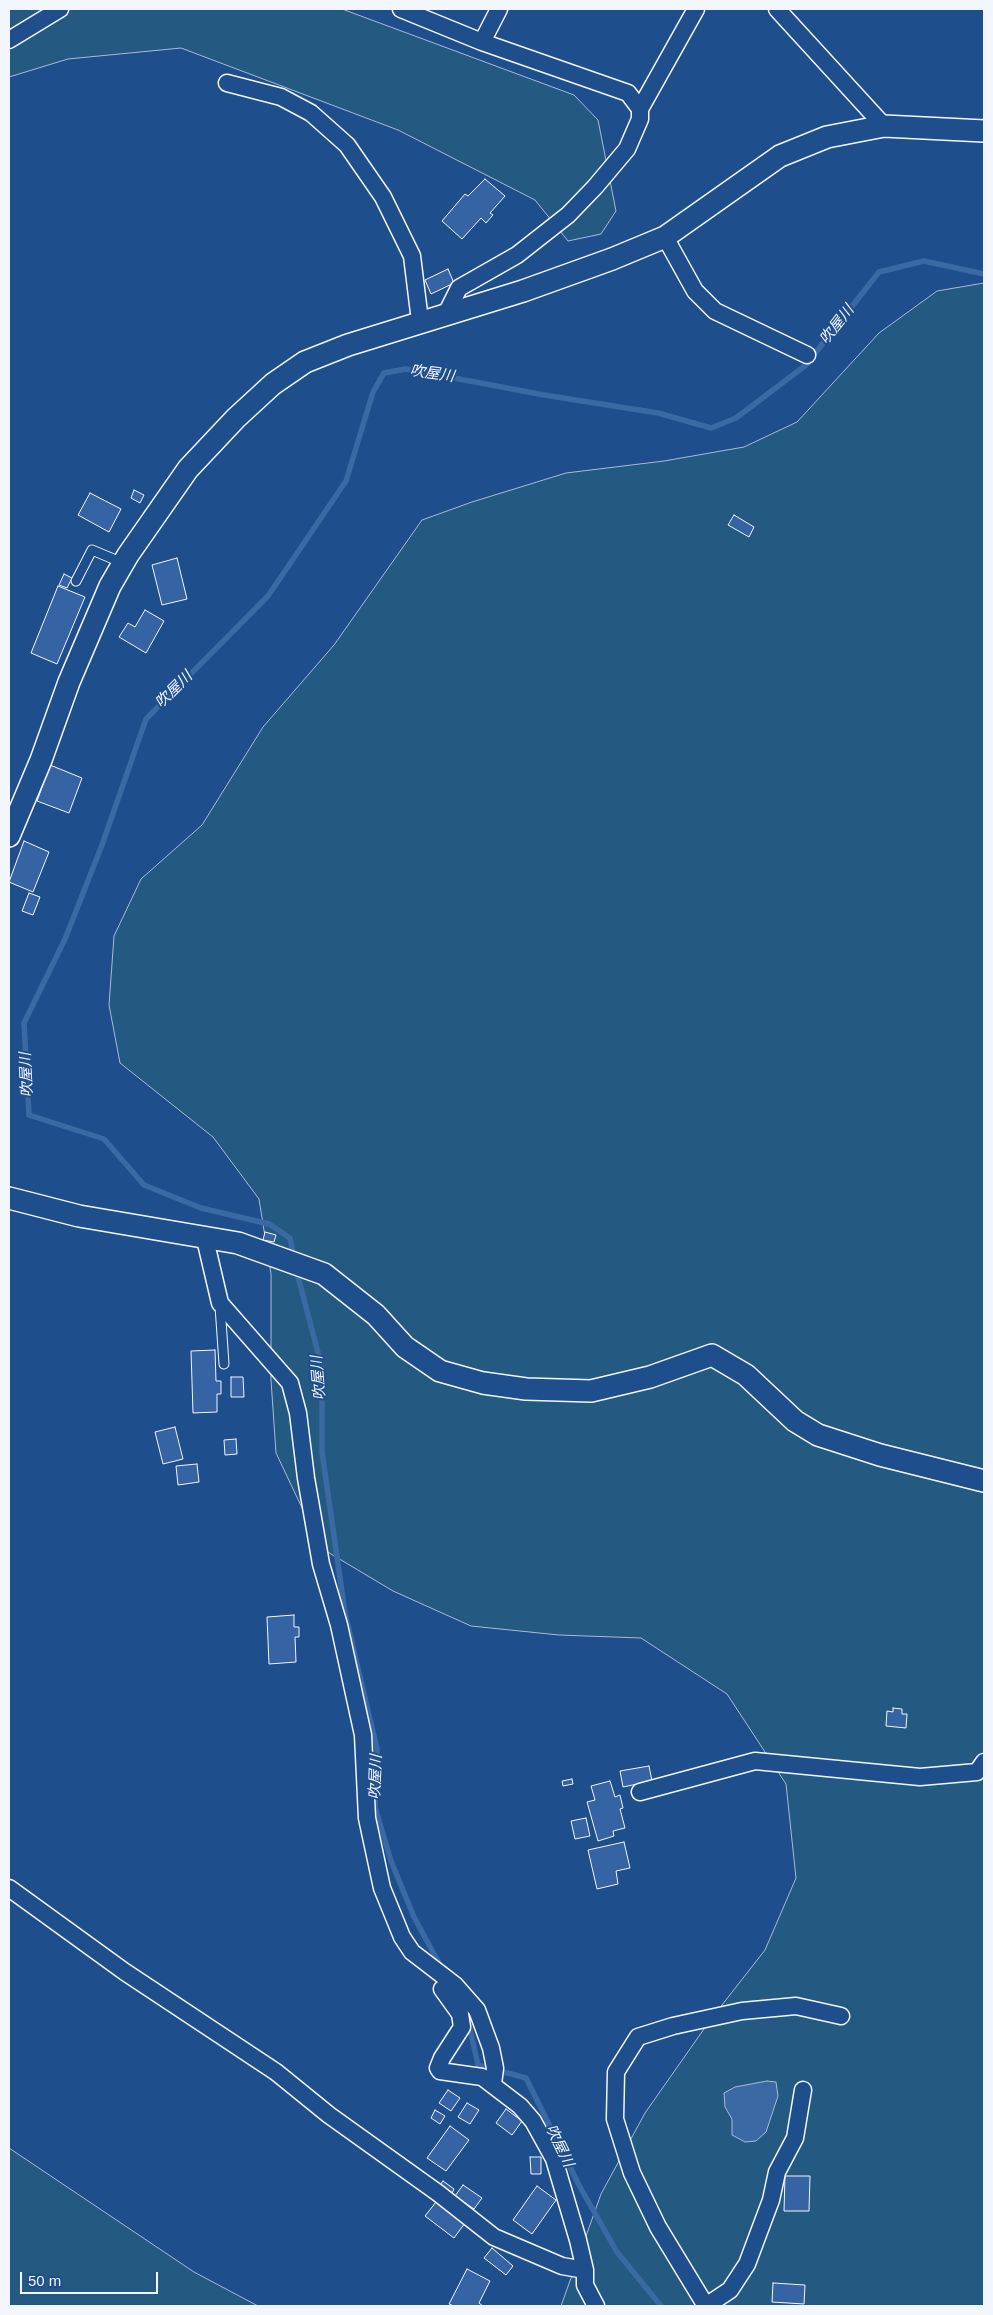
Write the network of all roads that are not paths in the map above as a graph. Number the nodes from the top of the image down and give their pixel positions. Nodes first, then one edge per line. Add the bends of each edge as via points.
1 (60, 9) edge
2 (401, 9) edge
3 (499, 9) edge
4 (696, 9) edge
5 (777, 9) edge
6 (9, 40) edge
7 (482, 42) junction
8 (227, 83) dead end
9 (640, 109) junction
10 (884, 126) junction
11 (984, 131) edge
12 (665, 237) junction
13 (447, 312) junction
14 (420, 321) junction
15 (807, 355) dead end
16 (123, 563) junction
17 (76, 581) dead end
18 (9, 835) edge
19 (9, 1198) edge
20 (205, 1239) junction
21 (220, 1303) junction
22 (224, 1364) dead end
23 (984, 1481) edge
24 (984, 1762) edge
25 (640, 1792) dead end
26 (9, 1888) edge
27 (442, 1989) dead end
28 (841, 2016) dead end
29 (493, 2084) junction
30 (803, 2090) dead end
31 (585, 2270) junction
32 (596, 2306) edge
33 (706, 2306) edge

1 - 6 street
2 - 7 street
3 - 7 street
4 - 9 street
5 - 10 street
7 - 9 street via 628,94
8 - 14 street via 281,97 311,113 347,145 383,197 412,256
9 - 13 street via 640,119 627,149 595,187 568,215 516,255 459,288
10 - 11 street
10 - 12 street via 827,137 780,156
12 - 13 street via 523,291
12 - 15 street via 695,292 715,311
13 - 14 street
14 - 16 street via 305,362 273,384 188,469
16 - 17 lane via 92,550
16 - 18 street via 68,682 41,760
19 - 20 street via 79,1216
20 - 21 street
20 - 23 street via 238,1243 324,1274 376,1315 405,1347 440,1371 526,1390 591,1390 650,1377 712,1355 746,1375 794,1421 818,1435
21 - 22 lane
21 - 29 street via 290,1383 298,1413 321,1564 339,1625 363,1735 367,1818 382,1888 402,1937 412,1952 455,1985 477,2010 491,2048 495,2068
24 - 25 street via 977,1772 920,1777 755,1761
26 - 31 street via 125,1972 276,2072 494,2237 562,2266
27 - 29 street via 460,2014 462,2027 438,2068 482,2078
28 - 33 street via 796,2006 742,2010 673,2026 638,2037 616,2072 615,2119 632,2173 658,2226
29 - 31 street via 533,2121 554,2159
30 - 33 street via 795,2138 777,2172 771,2200 747,2264 730,2290
31 - 32 street via 585,2285

